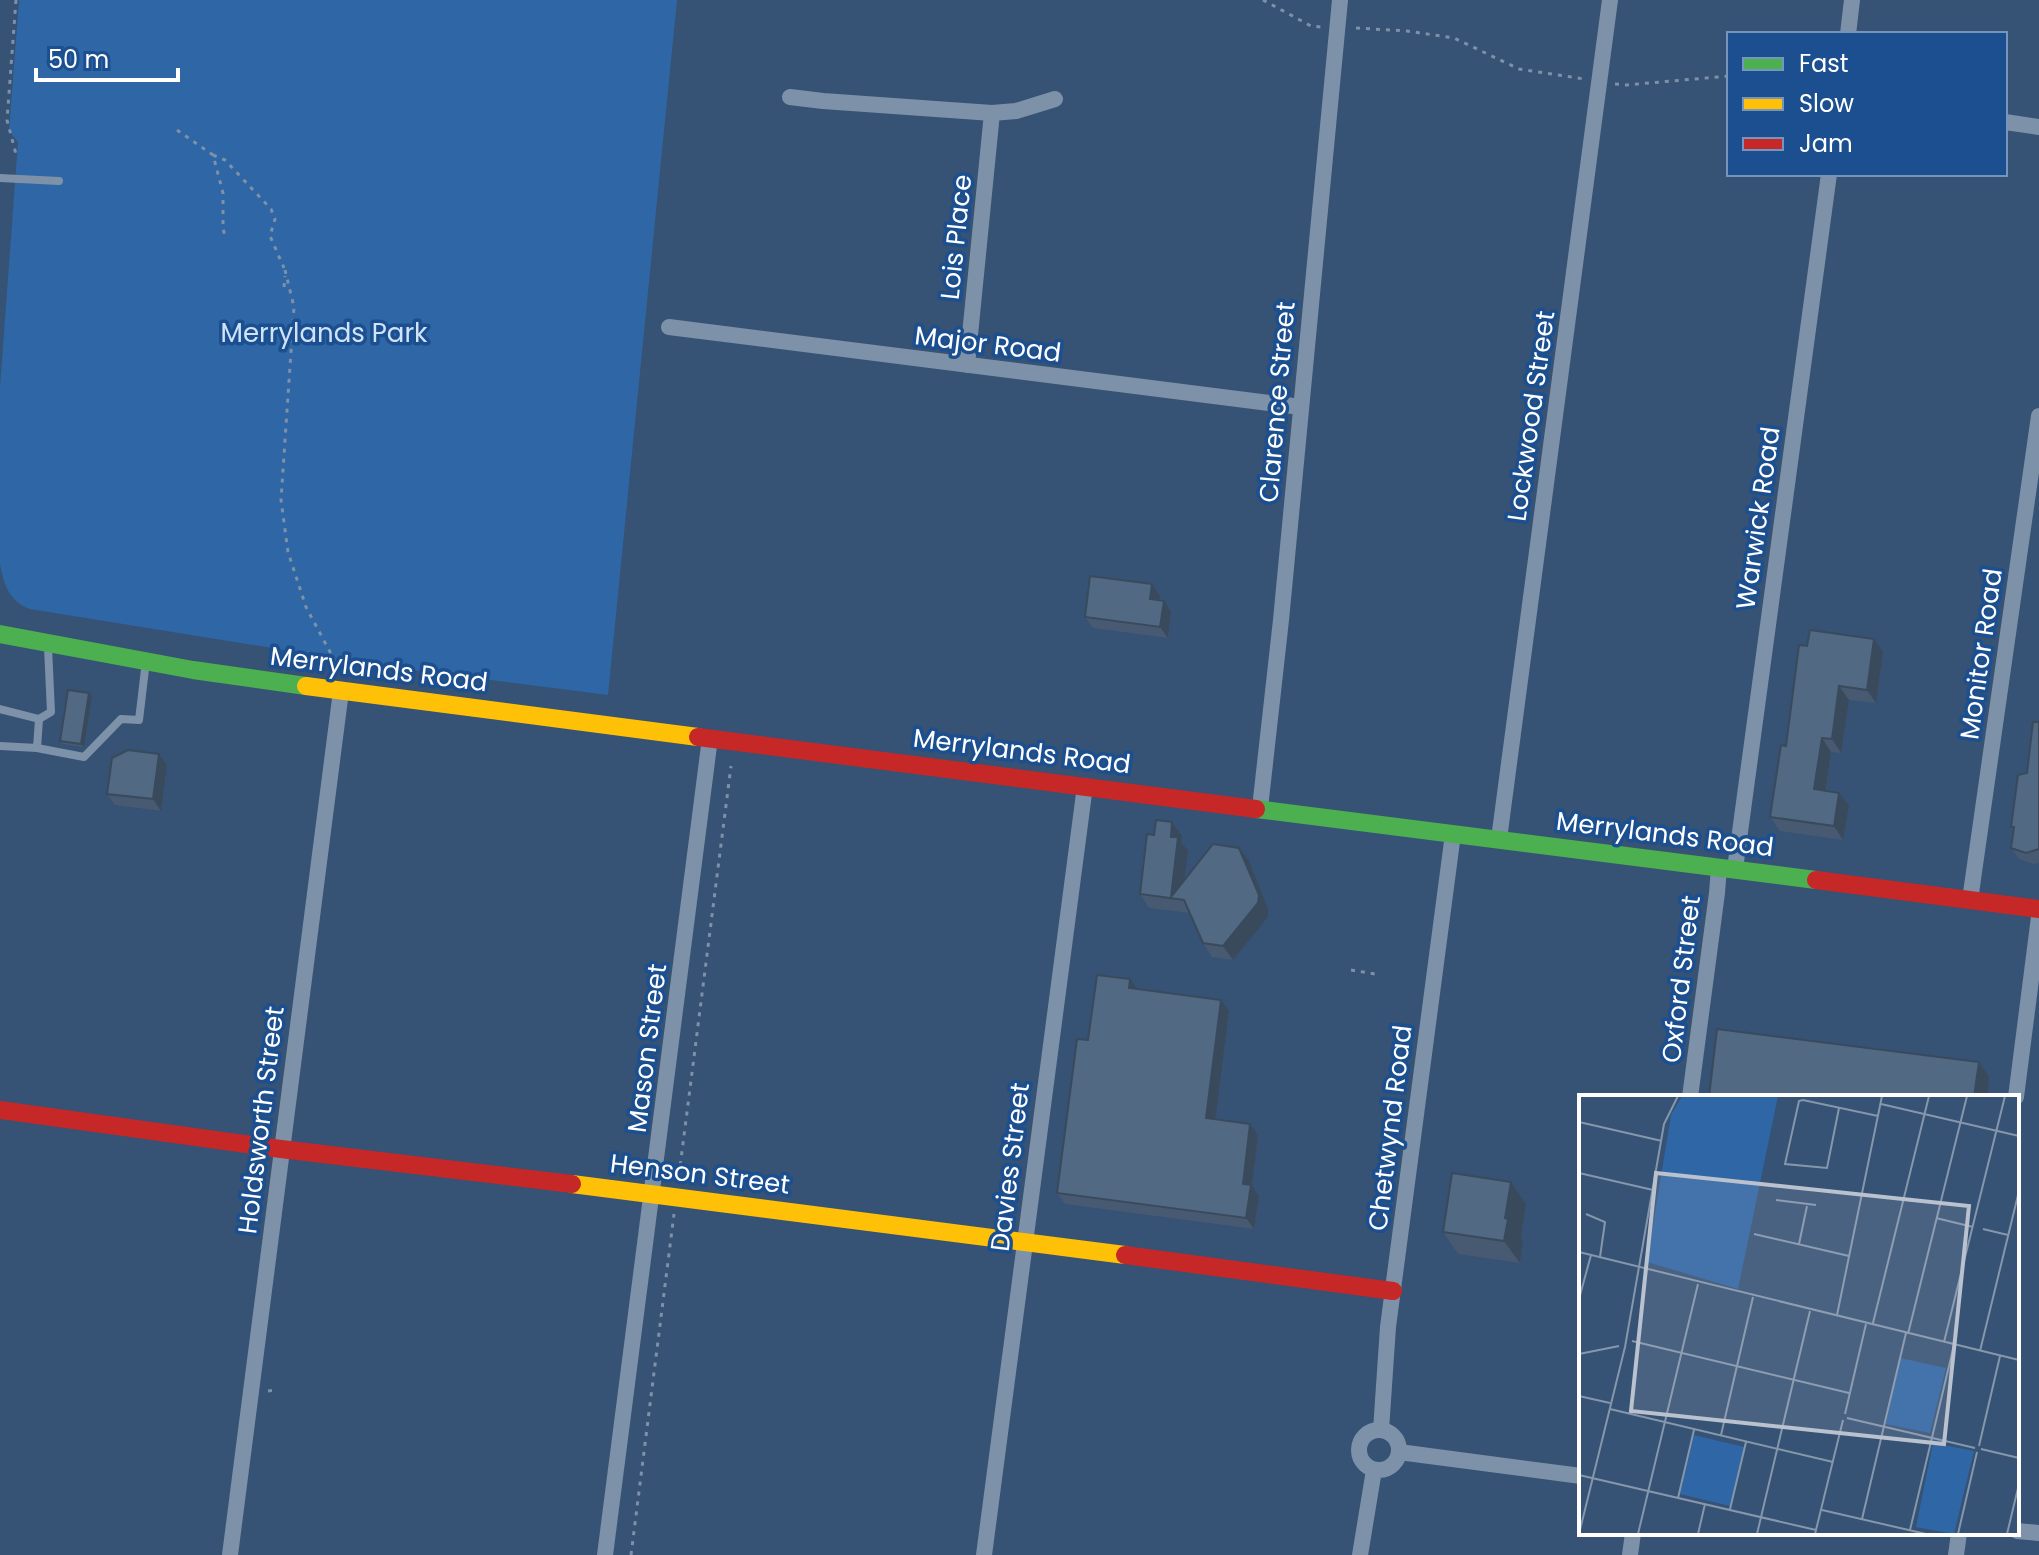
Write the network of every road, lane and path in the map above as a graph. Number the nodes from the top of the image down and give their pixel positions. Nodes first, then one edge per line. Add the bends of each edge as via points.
1 (16, 0) edge
2 (1263, 0) edge
3 (1340, 0) edge
4 (1610, 0) edge
5 (1852, 0) edge
6 (1316, 26) dead end
7 (1358, 28) dead end
8 (1848, 32) edge
9 (1727, 76) edge
10 (1577, 79) dead end
11 (1618, 85) dead end
12 (790, 97) dead end
13 (1055, 99) dead end
14 (992, 113) junction
15 (2007, 122) edge
16 (2039, 127) edge
17 (177, 130) dead end
18 (213, 155) junction
19 (17, 158) dead end
20 (1829, 176) edge
21 (0, 178) edge
22 (59, 181) dead end
23 (225, 238) dead end
24 (285, 270) junction
25 (284, 287) dead end
26 (669, 327) dead end
27 (967, 365) junction
28 (1301, 407) junction
29 (2039, 416) edge
30 (0, 634) edge
31 (47, 643) junction
32 (146, 660) junction
33 (337, 665) dead end
34 (341, 691) junction
35 (0, 709) edge
36 (39, 719) junction
37 (710, 738) junction
38 (0, 746) edge
39 (37, 748) junction
40 (731, 766) dead end
41 (1085, 786) junction
42 (1260, 808) junction
43 (1453, 834) junction
44 (1499, 839) junction
45 (1727, 868) junction
46 (1970, 900) junction
47 (2039, 909) edge
48 (2039, 917) edge
49 (1351, 970) dead end
50 (1375, 974) dead end
51 (1690, 1095) edge
52 (2016, 1095) edge
53 (0, 1110) edge
54 (281, 1149) junction
55 (653, 1194) junction
56 (677, 1196) junction
57 (1024, 1241) junction
58 (1393, 1291) junction
59 (1381, 1430) junction
60 (1399, 1452) junction
61 (1374, 1470) junction
62 (1579, 1476) edge
63 (2019, 1531) edge
64 (2039, 1533) edge
65 (1633, 1535) edge
66 (1959, 1535) edge
67 (230, 1555) edge
68 (605, 1555) edge
69 (631, 1555) edge
70 (984, 1555) edge
71 (1360, 1555) edge
72 (1630, 1555) edge
73 (1956, 1555) edge

1 - 19 path via 7,120
2 - 6 path
3 - 28 street, Clarence Street
4 - 44 street, Lockwood Street
5 - 8 street
7 - 10 path via 1454,38 1519,69
9 - 11 path
12 - 14 street
13 - 14 street
14 - 27 street, Lois Place
15 - 16 street
17 - 18 path
18 - 23 path via 223,193
18 - 24 path via 225,160 271,209 275,219 270,236
20 - 45 street, Warwick Road
21 - 22 lane
24 - 25 path
24 - 33 path via 294,307 281,500 288,552 306,607
26 - 27 street, Major Road
27 - 28 street, Major Road
28 - 42 street, Clarence Street
29 - 46 street, Monitor Road
30 - 31 main road, Merrylands Road
31 - 32 main road, Merrylands Road
31 - 36 lane via 51,712
32 - 34 main road, Merrylands Road
32 - 39 lane via 139,720 121,719 84,757
34 - 37 main road, Merrylands Road
34 - 54 street, Holdsworth Street
35 - 36 lane
36 - 39 lane
37 - 41 main road, Merrylands Road
37 - 55 street, Mason Street
38 - 39 lane
40 - 56 path
41 - 42 main road, Merrylands Road
41 - 57 street, Davies Street
42 - 43 main road, Merrylands Road
43 - 44 main road, Merrylands Road
43 - 58 street, Chetwynd Road
44 - 45 main road, Merrylands Road
45 - 46 main road, Merrylands Road
45 - 51 street, Oxford Street
46 - 47 main road, Merrylands Road
48 - 52 street
49 - 50 path
53 - 54 main road, Henson Street
54 - 55 main road, Henson Street
54 - 67 street, Holdsworth Street
55 - 56 main road, Henson Street
55 - 68 street, Mason Street
56 - 57 main road, Henson Street
56 - 69 path
57 - 58 main road, Henson Street
57 - 70 street, Davies Street
58 - 59 street, Chetwynd Road
59 - 60 street via 1393,1435
59 - 61 street via 1368,1433 1360,1443 1360,1456
60 - 61 street via 1390,1467
60 - 62 street
61 - 71 street
63 - 64 street
65 - 72 street
66 - 73 street

